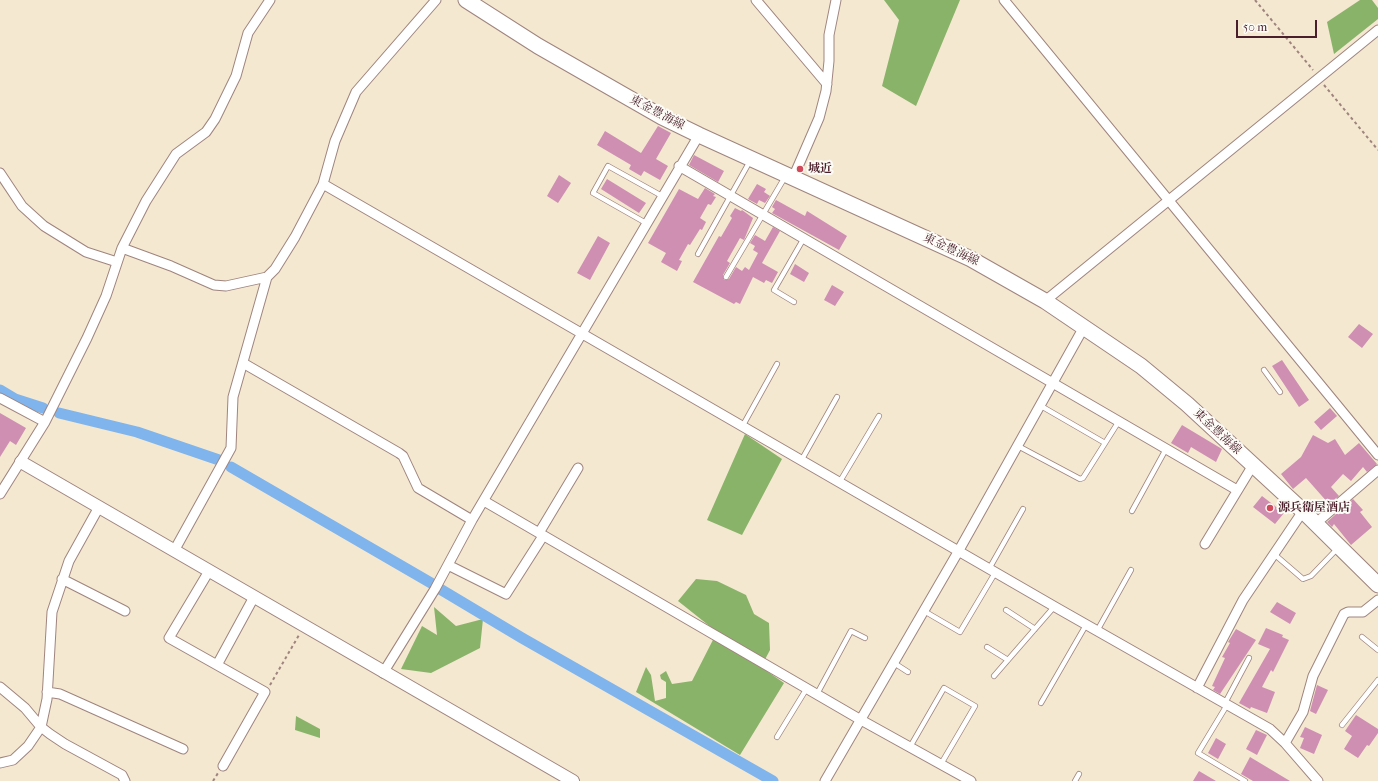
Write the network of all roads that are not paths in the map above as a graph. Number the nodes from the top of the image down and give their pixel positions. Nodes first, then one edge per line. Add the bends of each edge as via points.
1 (270, 0) edge
2 (436, 0) edge
3 (466, 0) edge
4 (756, 0) edge
5 (836, 0) edge
6 (1004, 0) edge
7 (1378, 30) edge
8 (827, 84) junction
9 (699, 135) junction
10 (751, 159) junction
11 (679, 166) junction
12 (0, 173) edge
13 (790, 176) junction
14 (322, 184) junction
15 (662, 196) junction
16 (730, 196) junction
17 (1169, 201) junction
18 (763, 215) junction
19 (646, 223) junction
20 (804, 238) junction
21 (122, 248) junction
22 (698, 254) dead end
23 (117, 262) junction
24 (267, 277) junction
25 (726, 277) dead end
26 (1045, 301) junction
27 (794, 302) dead end
28 (1084, 327) junction
29 (581, 335) junction
30 (243, 362) junction
31 (777, 364) dead end
32 (1264, 370) dead end
33 (1053, 384) junction
34 (1280, 392) dead end
35 (837, 397) dead end
36 (0, 398) edge
37 (1041, 406) junction
38 (879, 416) dead end
39 (1118, 421) junction
40 (46, 422) junction
41 (742, 427) junction
42 (1105, 443) junction
43 (1018, 446) junction
44 (1166, 449) junction
45 (1378, 455) edge
46 (801, 461) junction
47 (21, 462) junction
48 (1252, 465) junction
49 (578, 468) dead end
50 (1378, 470) edge
51 (839, 483) junction
52 (1237, 490) junction
53 (0, 494) edge
54 (484, 501) junction
55 (99, 507) junction
56 (1023, 509) dead end
57 (1132, 511) dead end
58 (1303, 511) junction
59 (472, 520) junction
60 (1315, 524) junction
61 (541, 534) junction
62 (1205, 544) dead end
63 (1339, 547) junction
64 (174, 551) junction
65 (958, 552) junction
66 (1274, 554) junction
67 (448, 565) junction
68 (1131, 570) dead end
69 (209, 571) junction
70 (992, 571) junction
71 (62, 580) junction
72 (1378, 585) edge
73 (254, 597) junction
74 (1378, 600) edge
75 (1054, 607) junction
76 (924, 610) junction
77 (1006, 610) dead end
78 (125, 611) dead end
79 (1086, 625) junction
80 (1035, 628) junction
81 (1097, 631) junction
82 (1362, 637) dead end
83 (865, 638) dead end
84 (987, 647) dead end
85 (1378, 650) edge
86 (1249, 658) dead end
87 (1008, 660) junction
88 (894, 663) junction
89 (217, 665) junction
90 (383, 672) junction
91 (908, 672) dead end
92 (994, 676) dead end
93 (1378, 680) edge
94 (0, 687) edge
95 (807, 688) junction
96 (1197, 688) junction
97 (47, 692) junction
98 (817, 694) junction
99 (1040, 703) dead end
100 (1226, 704) junction
101 (861, 720) junction
102 (1342, 725) dead end
103 (41, 727) junction
104 (777, 737) dead end
105 (1285, 743) junction
106 (910, 747) junction
107 (183, 749) dead end
108 (0, 763) edge
109 (941, 764) junction
110 (223, 766) dead end
111 (1079, 774) dead end
112 (125, 781) edge
113 (573, 781) edge
114 (825, 781) edge
115 (972, 781) edge
116 (1075, 781) edge
117 (1245, 781) edge
118 (1318, 781) edge

1 - 21 street via 248,33 236,76 215,119 206,132 176,154 146,201
2 - 14 street via 356,92 335,141
3 - 9 main road, 東金豊海線 via 599,82
4 - 8 street
5 - 8 street via 829,35
6 - 17 street
7 - 17 street
8 - 13 street via 819,118
9 - 10 main road, 東金豊海線
9 - 11 street
10 - 13 main road, 東金豊海線
10 - 16 lane
11 - 15 street
11 - 16 street
12 - 23 street via 22,206 44,226 86,252
13 - 18 lane
13 - 26 main road, 東金豊海線 via 971,259
14 - 24 street via 295,237
14 - 29 street
15 - 19 street
15 - 19 lane via 608,166 593,193
16 - 18 street
16 - 22 lane
17 - 26 street
17 - 45 street
18 - 20 street
18 - 25 lane
19 - 29 street
20 - 27 lane via 774,290
20 - 33 street
21 - 23 street
21 - 24 street via 214,285 226,286
23 - 40 street via 106,296
24 - 30 street
26 - 28 main road, 東金豊海線
28 - 33 street
28 - 48 main road, 東金豊海線 via 1141,366 1187,404
29 - 41 street
29 - 54 street
30 - 59 street via 399,453 418,488
30 - 64 street via 233,397 231,448
31 - 41 lane
32 - 34 lane
33 - 37 street
33 - 39 street
35 - 46 lane
36 - 40 street
37 - 42 lane
37 - 43 street
38 - 51 lane
39 - 42 lane
39 - 44 street
40 - 47 street
41 - 46 street
42 - 43 lane via 1080,479
43 - 65 street
44 - 52 street
44 - 57 lane
46 - 51 street
47 - 53 street
47 - 55 street
48 - 52 street
48 - 58 main road, 東金豊海線
49 - 61 street
50 - 60 street
51 - 65 street
52 - 62 street
54 - 59 street
54 - 61 street
55 - 64 street
55 - 71 street via 69,561
56 - 70 lane
58 - 60 main road, 東金豊海線
58 - 66 street
59 - 67 street
60 - 63 main road, 東金豊海線
61 - 67 street via 506,594
61 - 95 street
63 - 66 lane via 1311,576 1303,579
63 - 72 main road, 東金豊海線
64 - 69 street
65 - 70 street
65 - 76 street
66 - 96 street via 1243,600
67 - 90 street
68 - 81 lane
69 - 73 street
69 - 89 street via 169,638
70 - 75 street
70 - 76 lane via 960,632
71 - 78 street
71 - 97 street via 52,612
73 - 89 street
73 - 90 street
74 - 105 street via 1367,611 1344,614 1313,676 1303,712
75 - 79 street
75 - 80 lane
76 - 88 street
77 - 80 lane
79 - 81 street
79 - 99 lane
80 - 87 lane
81 - 96 street
82 - 85 lane
83 - 98 lane via 851,631
84 - 87 lane
86 - 100 lane
87 - 92 lane
88 - 91 lane
88 - 101 street
89 - 110 street via 265,692
90 - 113 street
93 - 102 lane
94 - 103 street via 25,708
95 - 98 street
95 - 104 lane
96 - 100 street
97 - 103 street
97 - 107 street via 60,694
98 - 101 street
100 - 105 street via 1270,729
100 - 117 lane via 1198,753
101 - 106 street
101 - 114 street
103 - 108 street via 28,746 13,760
103 - 112 street via 65,744 122,775
105 - 118 street
106 - 109 street
106 - 109 lane via 944,688 975,706
109 - 115 street
111 - 116 lane

